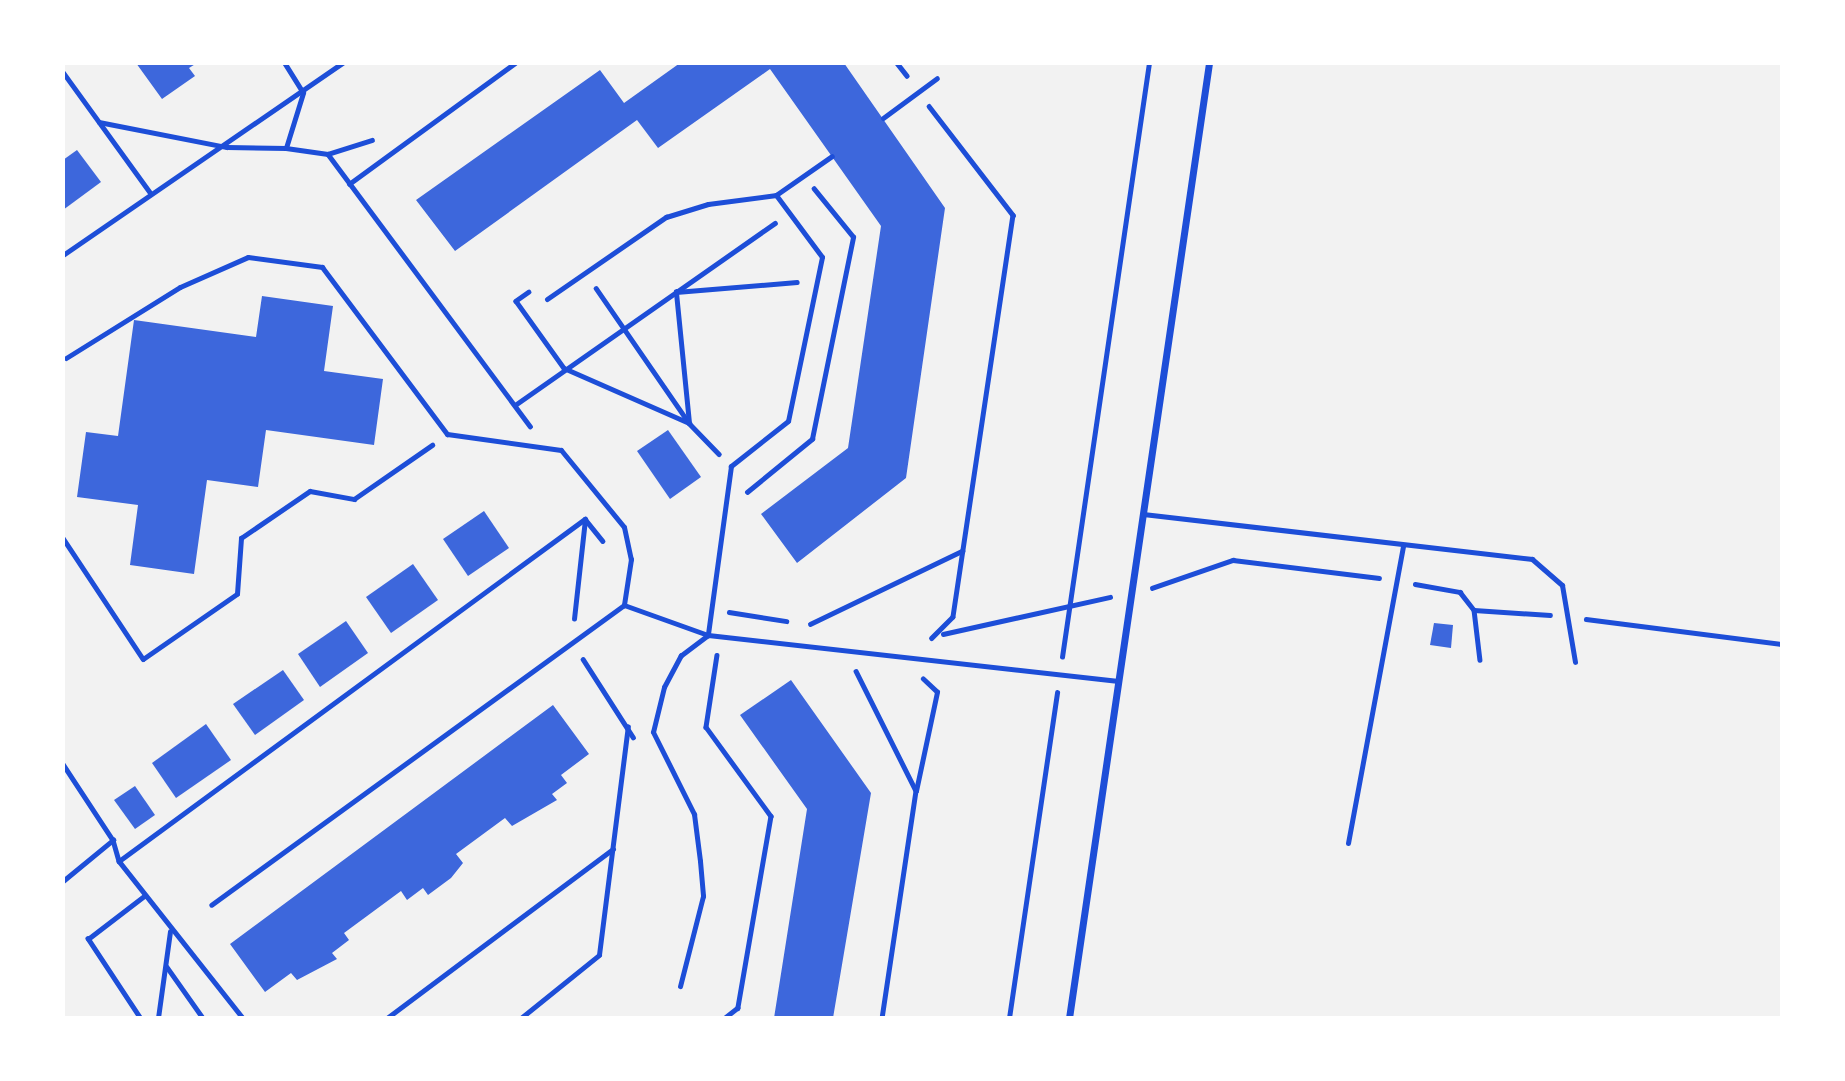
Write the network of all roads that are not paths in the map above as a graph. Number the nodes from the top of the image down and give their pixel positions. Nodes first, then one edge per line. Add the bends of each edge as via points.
1 (1209, 63) edge
2 (937, 78) dead end
3 (883, 118) dead end
4 (832, 156) dead end
5 (776, 195) junction
6 (547, 299) dead end
7 (66, 358) dead end
8 (1143, 514) junction
9 (1403, 546) junction
10 (624, 605) junction
11 (708, 635) junction
12 (1575, 662) dead end
13 (1118, 681) junction
14 (1348, 843) dead end
15 (211, 905) dead end
16 (680, 986) dead end
17 (1069, 1018) edge

1 - 8 street
2 - 3 lane
4 - 5 lane
5 - 6 lane via 708,204 666,217
5 - 11 lane via 822,257 819,280 788,421 731,466
7 - 10 lane via 180,287 248,257 322,267 447,434 544,447 573,457 624,527 631,559
8 - 9 lane
8 - 13 street
9 - 12 lane via 1532,559 1562,585
9 - 14 lane
10 - 11 lane
10 - 15 lane
11 - 13 lane
11 - 16 lane via 681,654 664,687 653,732 694,814 700,862 703,896
13 - 17 street

